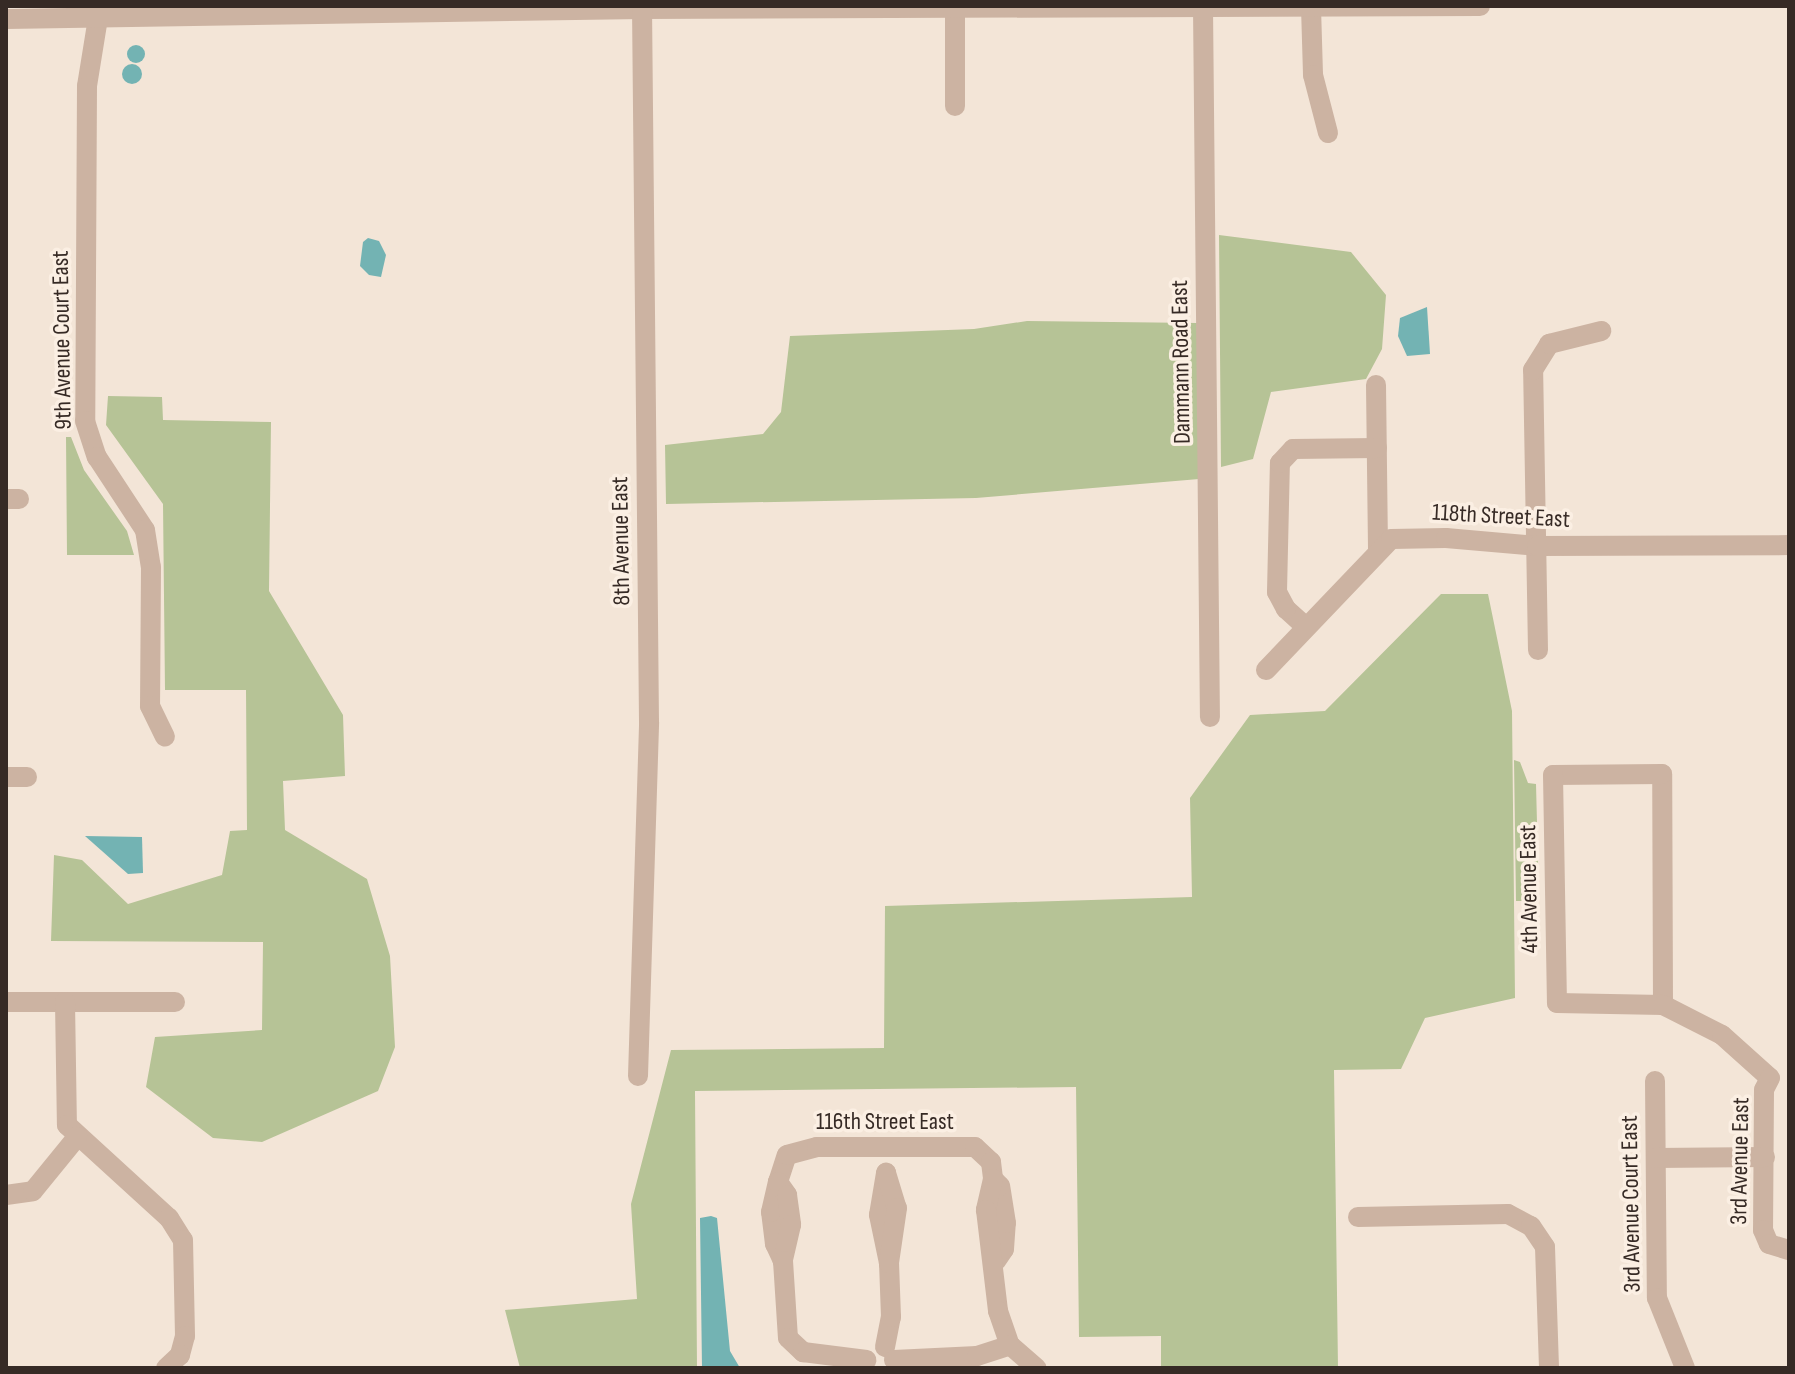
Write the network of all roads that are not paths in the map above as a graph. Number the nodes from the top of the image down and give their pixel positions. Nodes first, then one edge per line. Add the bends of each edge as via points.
1 (1480, 6) edge
2 (642, 7) edge
3 (1058, 7) edge
4 (1203, 7) edge
5 (1311, 7) edge
6 (955, 9) junction
7 (98, 18) junction
8 (6, 19) edge
9 (955, 106) dead end
10 (1328, 133) dead end
11 (1601, 331) dead end
12 (1376, 385) dead end
13 (1377, 448) junction
14 (1789, 545) edge
15 (1537, 546) junction
16 (1378, 549) junction
17 (1306, 627) junction
18 (1538, 650) dead end
19 (1266, 670) dead end
20 (1210, 717) dead end
21 (165, 737) dead end
22 (6, 777) edge
23 (27, 777) dead end
24 (6, 1002) edge
25 (65, 1002) junction
26 (175, 1002) dead end
27 (1663, 1005) junction
28 (638, 1076) dead end
29 (1780, 1076) edge
30 (1655, 1081) dead end
31 (77, 1137) junction
32 (885, 1151) junction
33 (1656, 1158) junction
34 (1755, 1158) junction
35 (6, 1195) edge
36 (1358, 1217) dead end
37 (1779, 1247) edge
38 (1010, 1345) junction
39 (890, 1359) edge
40 (867, 1364) edge
41 (166, 1368) edge
42 (1036, 1368) edge
43 (1549, 1368) edge
44 (1685, 1368) edge

1 - 5 street
2 - 6 street
2 - 7 street
2 - 28 street, 8th Avenue East via 649,724
3 - 4 street
3 - 6 street
4 - 5 street
4 - 20 street, Dammann Road East
5 - 10 street via 1315,91
6 - 9 street
7 - 8 street
7 - 21 street, 9th Avenue Court East via 87,86 85,421 97,457 145,530 151,567 150,706
11 - 15 street via 1549,344 1536,359
12 - 13 street
13 - 16 street
13 - 17 street via 1293,449 1280,463 1277,592
14 - 15 street, 118th Street East
15 - 16 street, 118th Street East via 1399,538
15 - 18 street
16 - 17 street
17 - 19 street
22 - 23 street
24 - 25 street
25 - 26 street
25 - 31 street via 65,1116
27 - 27 street, 4th Avenue East via 1662,774 1553,775 1557,1003
27 - 29 street via 1722,1035
29 - 34 street, 3rd Avenue East via 1764,1090
30 - 33 street, 3rd Avenue Court East
31 - 35 street via 33,1191
31 - 41 street via 169,1218 183,1240 185,1336 180,1355
32 - 38 street, 116th Street East via 975,1147 988,1156 1006,1223 1004,1249 996,1261 998,1311
32 - 39 street via 897,1208 889,1263
32 - 40 street, 116th Street East via 803,1148 783,1159 771,1212 783,1261 788,1338 803,1352
33 - 34 street
33 - 44 street, 3rd Avenue Court East via 1657,1298
34 - 37 street, 3rd Avenue East via 1763,1230
36 - 43 street via 1508,1214 1531,1226 1545,1247
38 - 39 street via 977,1356
38 - 42 street
39 - 40 street via 874,1347

